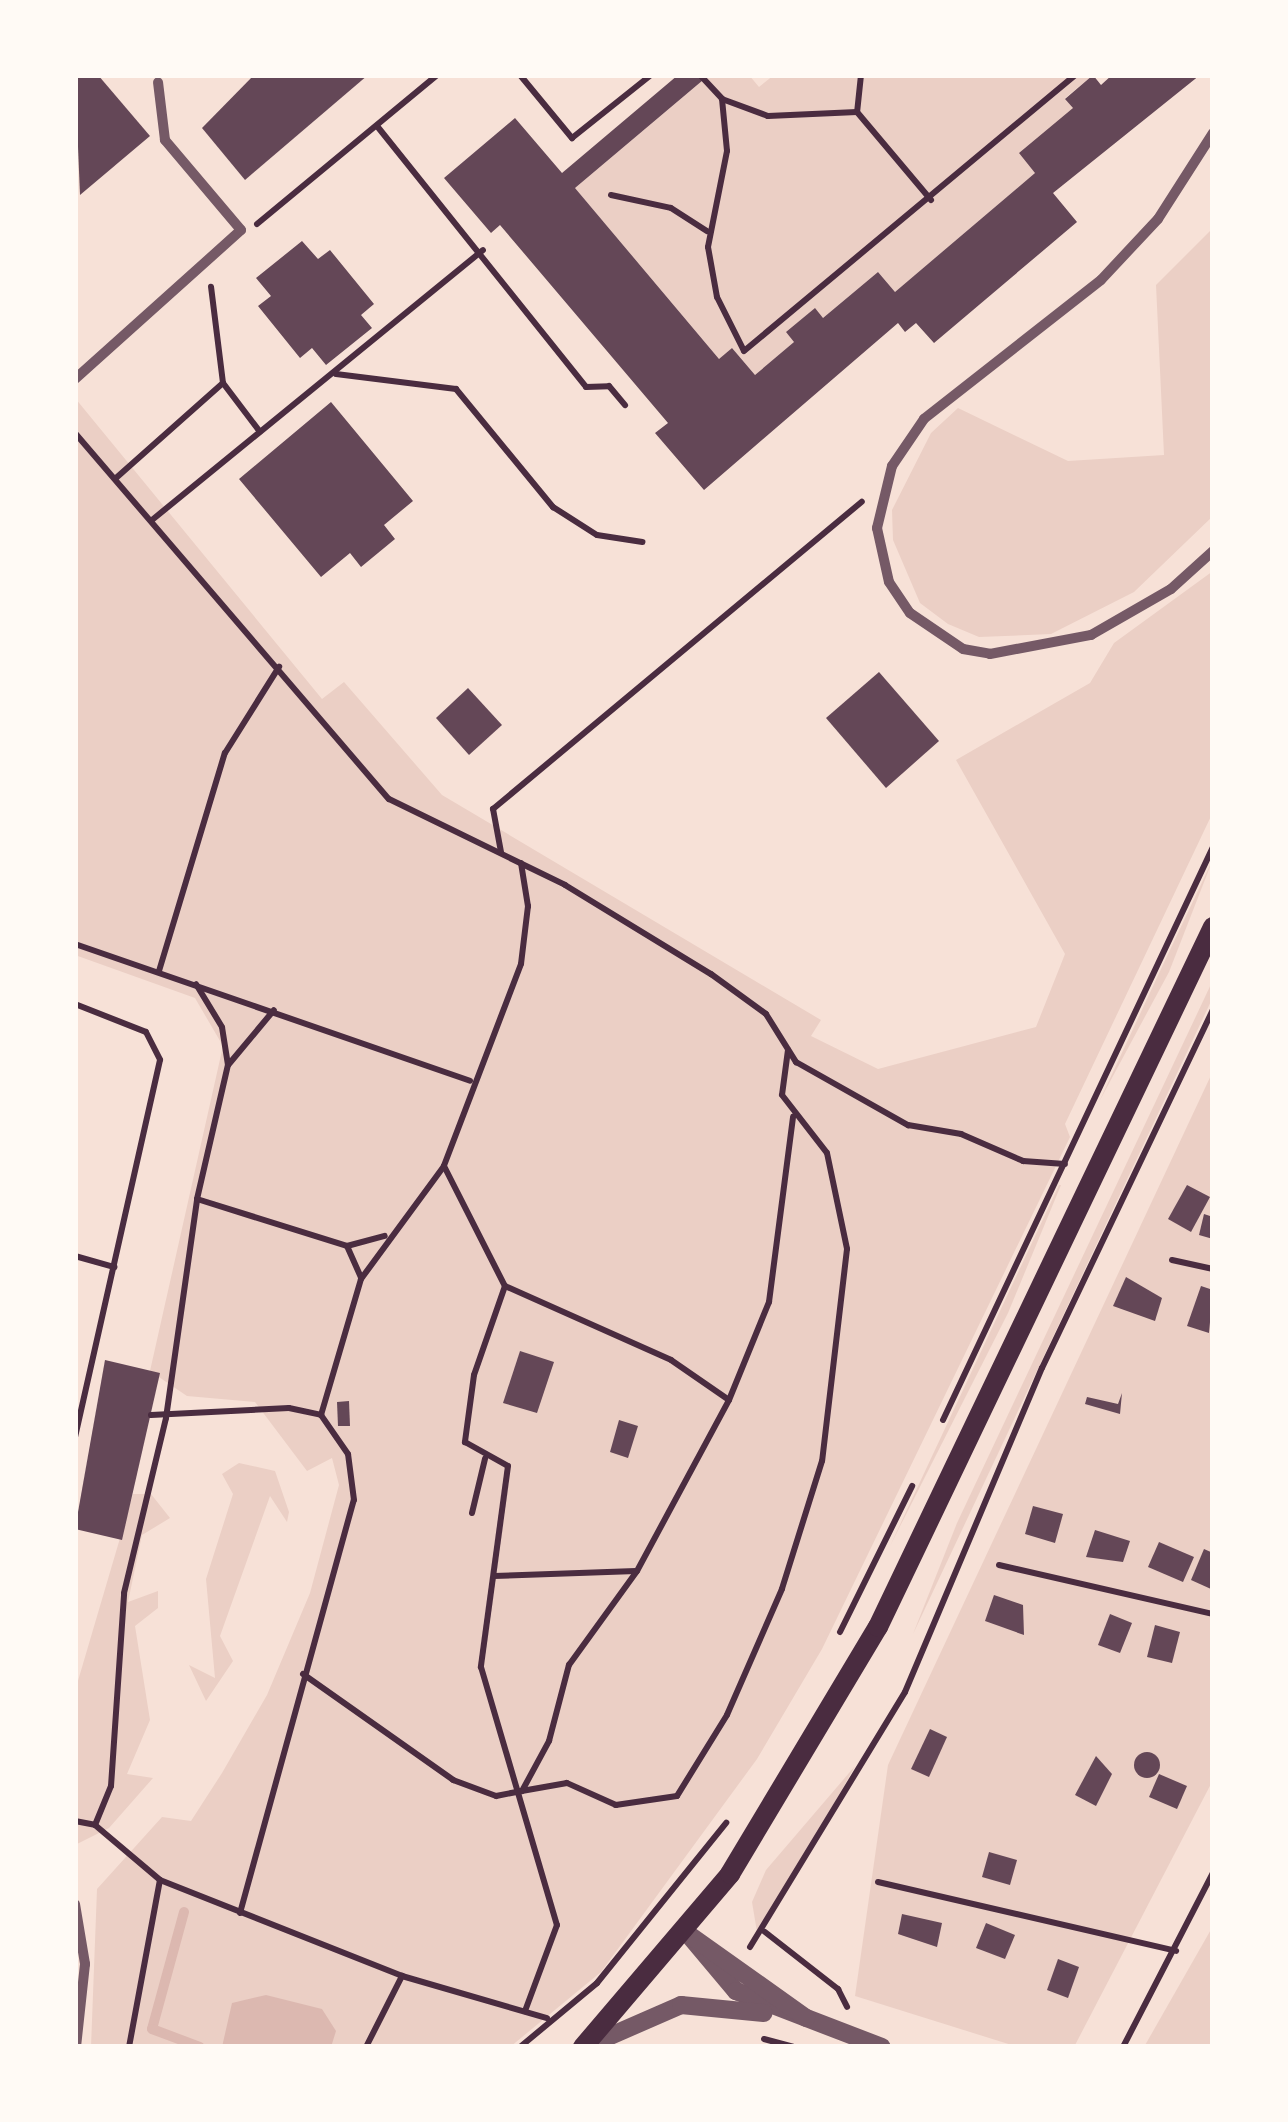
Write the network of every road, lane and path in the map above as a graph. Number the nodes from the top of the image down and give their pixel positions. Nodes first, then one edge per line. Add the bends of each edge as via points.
1 (437, 75) edge
2 (520, 75) edge
3 (651, 75) edge
4 (700, 75) edge
5 (861, 75) edge
6 (1075, 75) edge
7 (158, 82) dead end
8 (722, 100) junction
9 (857, 112) junction
10 (377, 126) junction
11 (1213, 132) edge
12 (611, 195) dead end
13 (932, 200) junction
14 (241, 230) junction
15 (708, 231) junction
16 (483, 250) junction
17 (206, 261) junction
18 (336, 374) junction
19 (75, 379) edge
20 (222, 383) junction
21 (625, 405) dead end
22 (260, 432) junction
23 (75, 433) edge
24 (116, 478) junction
25 (866, 498) dead end
26 (152, 520) junction
27 (642, 542) dead end
28 (1213, 551) edge
29 (279, 667) junction
30 (1213, 847) edge
31 (501, 853) junction
32 (521, 863) junction
33 (1213, 926) edge
34 (75, 944) edge
35 (158, 971) junction
36 (196, 984) junction
37 (75, 1004) edge
38 (274, 1010) junction
39 (1213, 1010) edge
40 (788, 1050) junction
41 (228, 1065) junction
42 (470, 1081) junction
43 (793, 1117) junction
44 (1064, 1164) junction
45 (444, 1166) junction
46 (1094, 1177) junction
47 (196, 1198) junction
48 (387, 1236) junction
49 (347, 1246) junction
50 (75, 1256) edge
51 (1172, 1260) dead end
52 (114, 1267) junction
53 (1213, 1269) edge
54 (362, 1279) junction
55 (505, 1286) junction
56 (730, 1400) junction
57 (151, 1414) dead end
58 (321, 1415) junction
59 (166, 1418) junction
60 (75, 1438) edge
61 (935, 1439) dead end
62 (485, 1458) junction
63 (917, 1474) dead end
64 (472, 1513) dead end
65 (999, 1566) dead end
66 (637, 1571) junction
67 (494, 1576) junction
68 (1213, 1614) edge
69 (830, 1654) dead end
70 (303, 1674) junction
71 (522, 1791) junction
72 (736, 1806) dead end
73 (75, 1821) edge
74 (95, 1826) junction
75 (1213, 1872) edge
76 (160, 1880) junction
77 (878, 1882) dead end
78 (75, 1904) edge
79 (240, 1913) junction
80 (765, 1932) junction
81 (688, 1934) junction
82 (1176, 1951) junction
83 (735, 1961) junction
84 (402, 1976) junction
85 (525, 2011) junction
86 (781, 2016) junction
87 (548, 2018) junction
88 (827, 2032) junction
89 (872, 2045) edge
90 (76, 2047) edge
91 (129, 2047) edge
92 (366, 2047) edge
93 (520, 2047) edge
94 (584, 2047) edge
95 (1123, 2047) edge

1 - 10 path
2 - 3 path via 572,138
4 - 8 path
5 - 9 path
6 - 13 path
7 - 14 street via 166,140
8 - 9 path via 768,116
8 - 15 path via 728,151
9 - 13 path
10 - 14 path
10 - 16 path
11 - 28 street via 1158,219 1101,280 924,419 892,466 877,528 889,582 910,613 963,648 990,654 1090,635 1170,589
12 - 15 path via 671,208
13 - 15 path via 744,350 717,296
14 - 17 street
16 - 18 path
16 - 21 path via 491,273 586,386 609,386
17 - 19 street
17 - 20 path
18 - 22 path
18 - 27 path via 456,389 553,508 597,535
20 - 22 path
20 - 24 path
22 - 26 path
23 - 24 path
24 - 26 path
25 - 31 path via 493,809
26 - 29 path
29 - 31 path via 390,799
29 - 35 path via 225,753
30 - 44 path
31 - 32 path
32 - 40 path via 742,994
32 - 42 path via 528,906 521,964
33 - 46 main road
34 - 35 path
35 - 36 path
36 - 38 path
36 - 41 path via 222,1027
37 - 52 path via 146,1032 160,1060
38 - 41 path
38 - 42 path
39 - 80 path via 1011,1437 905,1692
40 - 43 path via 782,1095
40 - 44 path via 908,1125 961,1134 1023,1162
41 - 47 path
42 - 45 path
43 - 56 path via 769,1302
43 - 71 path via 827,1153 847,1249 822,1461 782,1588 728,1715 677,1796 616,1805 567,1783
44 - 46 path
44 - 61 path
45 - 48 path
45 - 55 path
46 - 81 main road via 878,1627
47 - 49 path
47 - 59 path
48 - 49 path
48 - 54 path
49 - 54 path
50 - 52 path
51 - 53 path
52 - 60 path
54 - 58 path
55 - 56 path via 671,1360
55 - 62 path via 474,1375 465,1442
56 - 66 path
57 - 59 path
58 - 59 path via 289,1408
58 - 70 path via 348,1454 354,1500
59 - 74 path via 124,1594 112,1786
62 - 64 path
62 - 67 path via 508,1466
63 - 69 path
65 - 68 path
66 - 67 path
66 - 71 path via 569,1665 549,1742
67 - 71 path via 481,1666
70 - 71 path via 452,1780 496,1796
70 - 79 path
71 - 85 path via 557,1926
72 - 87 path via 628,1946
73 - 74 path
74 - 76 path
75 - 82 path
76 - 79 path
76 - 91 path
77 - 82 path
78 - 90 street via 84,1964
79 - 84 path
80 - 83 path
80 - 89 path via 838,1988
81 - 83 street
81 - 86 street via 716,1975
81 - 94 main road
82 - 95 path
83 - 88 street
84 - 85 path
84 - 92 path
85 - 87 path
86 - 88 street
86 - 94 street via 680,2005
87 - 93 path
88 - 89 street

